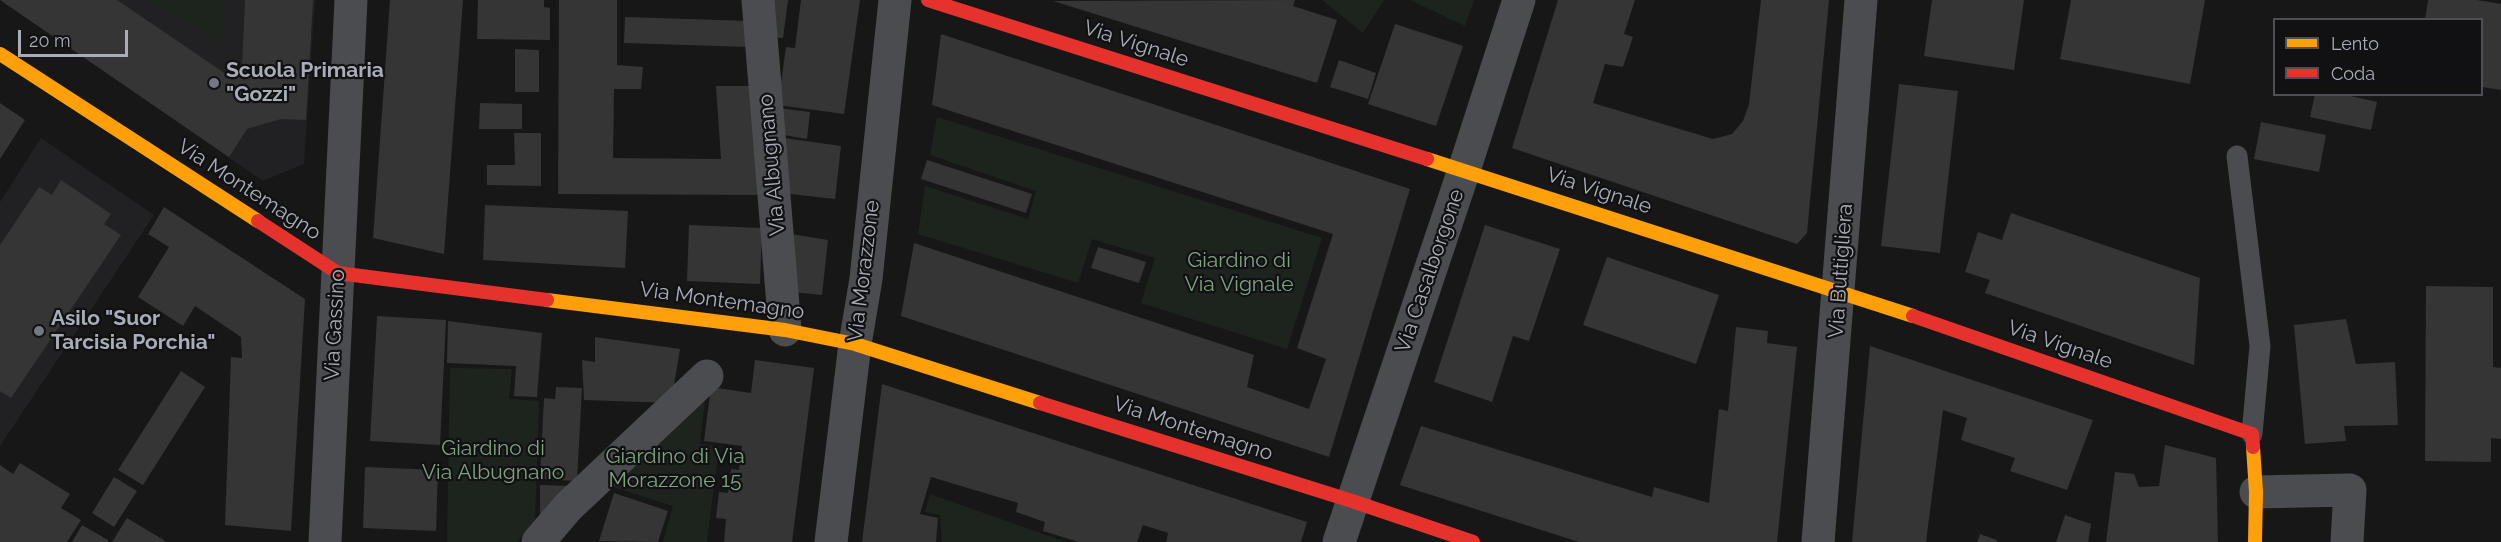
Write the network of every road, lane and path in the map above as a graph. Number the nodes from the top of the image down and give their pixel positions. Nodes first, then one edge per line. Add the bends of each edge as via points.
1 (351, 0) edge
2 (758, 0) edge
3 (895, 0) edge
4 (928, 0) edge
5 (1519, 0) edge
6 (1861, 0) edge
7 (0, 54) edge
8 (2237, 156) dead end
9 (1464, 170) junction
10 (338, 273) junction
11 (1840, 291) junction
12 (785, 330) junction
13 (855, 344) junction
14 (707, 376) dead end
15 (2252, 434) junction
16 (2256, 492) junction
17 (1352, 501) junction
18 (325, 542) edge
19 (538, 542) edge
20 (831, 542) edge
21 (1339, 542) edge
22 (1473, 542) edge
23 (1818, 542) edge
24 (2255, 542) edge
25 (2348, 542) edge

1 - 10 street, Via Gassino
2 - 12 street, Via Albugnano
3 - 13 street, Via Morazzone via 866,279
4 - 9 street, Via Vignale
5 - 9 street, Via Casalborgone
6 - 11 street, Via Buttigliera
7 - 10 street, Via Montemagno
8 - 15 lane via 2260,346
9 - 11 street, Via Vignale
9 - 17 street, Via Casalborgone
10 - 12 street, Via Montemagno
10 - 18 street, Via Gassino
11 - 15 street, Via Vignale
11 - 23 street, Via Buttigliera
12 - 13 street, Via Montemagno
13 - 17 street, Via Montemagno
13 - 20 street, Via Morazzone
14 - 19 street via 568,507
15 - 16 street
16 - 24 street
16 - 25 street via 2349,490
17 - 21 street, Via Casalborgone
17 - 22 street, Via Montemagno

